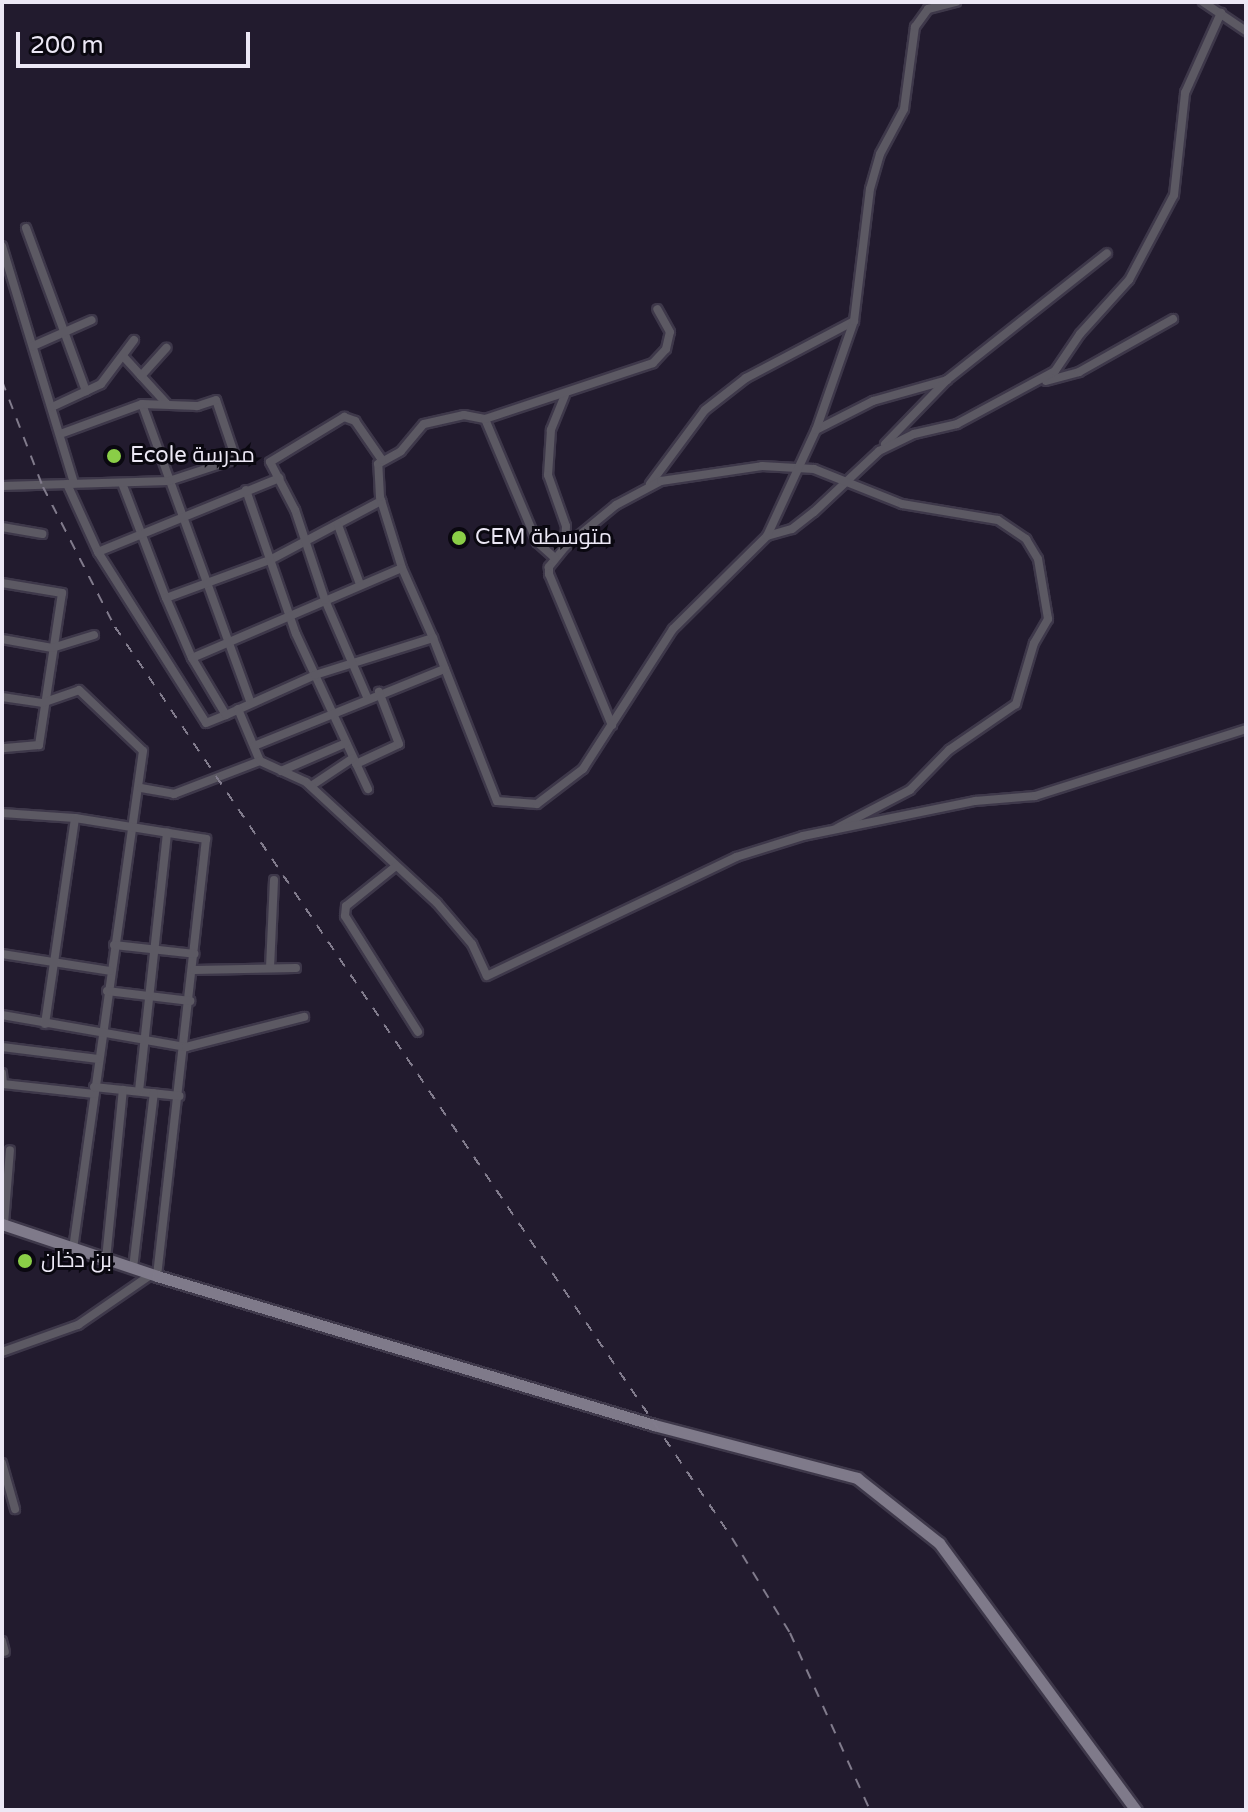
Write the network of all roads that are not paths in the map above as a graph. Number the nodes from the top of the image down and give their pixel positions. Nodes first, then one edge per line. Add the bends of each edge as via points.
1 (956, 2) edge
2 (1203, 2) edge
3 (1221, 13) junction
4 (1246, 31) edge
5 (26, 228) dead end
6 (2, 246) edge
7 (1107, 253) dead end
8 (657, 309) dead end
9 (1173, 319) dead end
10 (92, 320) dead end
11 (854, 321) junction
12 (64, 333) junction
13 (134, 340) dead end
14 (33, 346) junction
15 (166, 348) dead end
16 (123, 356) junction
17 (141, 376) junction
18 (947, 380) junction
19 (1045, 381) junction
20 (86, 391) junction
21 (565, 395) junction
22 (166, 403) junction
23 (142, 404) junction
24 (52, 407) junction
25 (485, 419) junction
26 (816, 430) junction
27 (60, 434) junction
28 (879, 451) junction
29 (382, 460) junction
30 (799, 467) junction
31 (279, 478) junction
32 (169, 481) junction
33 (71, 483) junction
34 (122, 483) junction
35 (843, 483) junction
36 (2, 486) edge
37 (646, 488) junction
38 (246, 490) junction
39 (381, 501) junction
40 (182, 518) junction
41 (338, 525) junction
42 (2, 527) edge
43 (42, 534) dead end
44 (142, 534) junction
45 (767, 536) junction
46 (304, 544) junction
47 (565, 547) junction
48 (98, 552) junction
49 (555, 558) junction
50 (270, 560) junction
51 (402, 568) junction
52 (206, 581) junction
53 (2, 583) edge
54 (360, 584) junction
55 (166, 598) junction
56 (325, 600) junction
57 (290, 616) junction
58 (94, 635) dead end
59 (433, 638) junction
60 (2, 639) edge
61 (229, 643) junction
62 (52, 648) junction
63 (192, 658) junction
64 (351, 665) junction
65 (445, 669) junction
66 (315, 675) junction
67 (379, 692) junction
68 (2, 697) edge
69 (367, 697) junction
70 (42, 703) junction
71 (251, 703) junction
72 (238, 709) junction
73 (330, 711) junction
74 (226, 715) junction
75 (612, 725) junction
76 (1246, 729) edge
77 (346, 743) junction
78 (254, 746) junction
79 (2, 748) edge
80 (260, 761) junction
81 (355, 761) junction
82 (281, 771) junction
83 (311, 786) junction
84 (141, 788) junction
85 (368, 789) dead end
86 (2, 813) edge
87 (75, 818) junction
88 (134, 828) junction
89 (834, 830) junction
90 (167, 833) junction
91 (396, 866) junction
92 (274, 880) dead end
93 (114, 945) junction
94 (155, 949) junction
95 (2, 954) edge
96 (195, 954) junction
97 (2, 960) edge
98 (56, 962) junction
99 (270, 968) junction
100 (296, 968) dead end
101 (194, 970) junction
102 (110, 971) junction
103 (107, 991) junction
104 (150, 996) junction
105 (190, 1001) junction
106 (2, 1015) edge
107 (304, 1017) dead end
108 (45, 1024) junction
109 (418, 1032) dead end
110 (101, 1036) junction
111 (145, 1041) junction
112 (2, 1047) edge
113 (186, 1047) junction
114 (98, 1059) junction
115 (2, 1073) edge
116 (94, 1090) junction
117 (123, 1090) junction
118 (139, 1091) junction
119 (154, 1093) junction
120 (180, 1096) junction
121 (10, 1150) dead end
122 (5, 1178) edge
123 (3, 1224) edge
124 (73, 1249) junction
125 (106, 1259) junction
126 (133, 1268) junction
127 (154, 1275) junction
128 (2, 1352) edge
129 (2, 1463) edge
130 (15, 1509) dead end
131 (2, 1641) edge
132 (5, 1652) dead end
133 (1136, 1810) edge

1 - 11 street via 928,9 915,27 904,109 880,154 870,189
2 - 3 street
3 - 4 street
3 - 19 street via 1185,93 1174,195 1129,280
5 - 12 street
6 - 14 street
7 - 18 street
8 - 21 street via 670,332 660,358
9 - 19 street via 1079,372
10 - 12 street
11 - 26 street
11 - 37 street via 746,378 705,410
12 - 14 street
12 - 20 street
13 - 16 street
14 - 24 street
15 - 17 street
16 - 17 street
16 - 20 street via 101,384
17 - 22 street
18 - 26 street via 885,396
18 - 28 street
19 - 28 street via 957,424 914,434
20 - 24 street
21 - 25 street
21 - 47 street via 551,430 548,475 566,526
22 - 23 street
22 - 32 street via 197,406 218,401 237,451 235,461
23 - 27 street
23 - 32 street
24 - 27 street
25 - 29 street via 464,415 424,424 401,451
25 - 49 street via 537,542
26 - 30 street
27 - 33 street
28 - 35 street
29 - 31 street via 355,421 344,417 272,459
29 - 39 street via 376,470
30 - 35 street
30 - 37 street via 701,472
30 - 45 street
31 - 38 street
31 - 46 street
32 - 34 street
32 - 40 street
33 - 34 street
33 - 36 street
33 - 48 street
34 - 44 street
35 - 45 street via 792,529
35 - 89 street via 902,504 1012,525 1038,559 1048,610 1016,704 949,750 910,790
37 - 47 street
38 - 40 street
38 - 50 street
39 - 41 street
39 - 51 street
40 - 44 street
40 - 52 street
41 - 46 street
41 - 54 street
42 - 43 street
44 - 48 street
44 - 55 street
45 - 75 street via 673,629
46 - 50 street
46 - 56 street
47 - 49 street
48 - 74 street via 206,723
49 - 75 street via 549,567 551,582
50 - 52 street
50 - 57 street
51 - 54 street
51 - 59 street
52 - 55 street
52 - 61 street
53 - 62 street via 62,593
54 - 56 street
55 - 63 street
56 - 57 street
56 - 64 street
57 - 61 street
57 - 66 street
58 - 62 street
59 - 64 street
59 - 65 street
60 - 62 street
61 - 63 street
61 - 71 street
62 - 70 street
63 - 74 street
64 - 66 street
64 - 69 street
65 - 67 street
65 - 75 street via 497,801 537,804 583,769
66 - 71 street
66 - 73 street
67 - 69 street
67 - 81 street via 399,744
68 - 70 street
69 - 73 street
70 - 79 street via 39,745
70 - 84 street via 79,690 143,751
71 - 72 street
72 - 74 street
72 - 78 street
73 - 77 street
73 - 78 street
76 - 89 street via 1035,796 975,801
77 - 81 street
77 - 82 street
78 - 80 street
80 - 82 street
80 - 84 street via 174,794
81 - 83 street
81 - 85 street
82 - 83 street
83 - 91 street
84 - 88 street
86 - 87 street
87 - 88 street
87 - 98 street
88 - 90 street
88 - 93 street
89 - 91 street via 736,857 487,976 472,944
90 - 94 street
90 - 96 street via 206,839
91 - 109 street via 346,906 345,916
92 - 99 street
93 - 94 street
93 - 102 street
94 - 96 street
94 - 104 street
95 - 97 street
95 - 98 street
96 - 101 street
98 - 102 street
98 - 108 street
99 - 100 street
99 - 101 street
101 - 105 street
102 - 103 street
103 - 104 street
103 - 110 street
104 - 105 street
104 - 111 street
105 - 113 street
106 - 108 street
107 - 113 street
108 - 110 street
110 - 111 street
110 - 114 street
111 - 113 street
111 - 118 street
112 - 114 street
113 - 120 street
114 - 116 street
115 - 116 street via 3,1084
116 - 117 street
116 - 124 street
117 - 118 street
117 - 125 street
118 - 119 street
119 - 120 street
119 - 126 street
120 - 127 street
121 - 122 street
122 - 123 street
123 - 124 street
124 - 125 street
125 - 126 street
126 - 127 street
127 - 128 street via 78,1325
127 - 133 street via 709,1441 857,1478 939,1543
129 - 130 street
131 - 132 street

